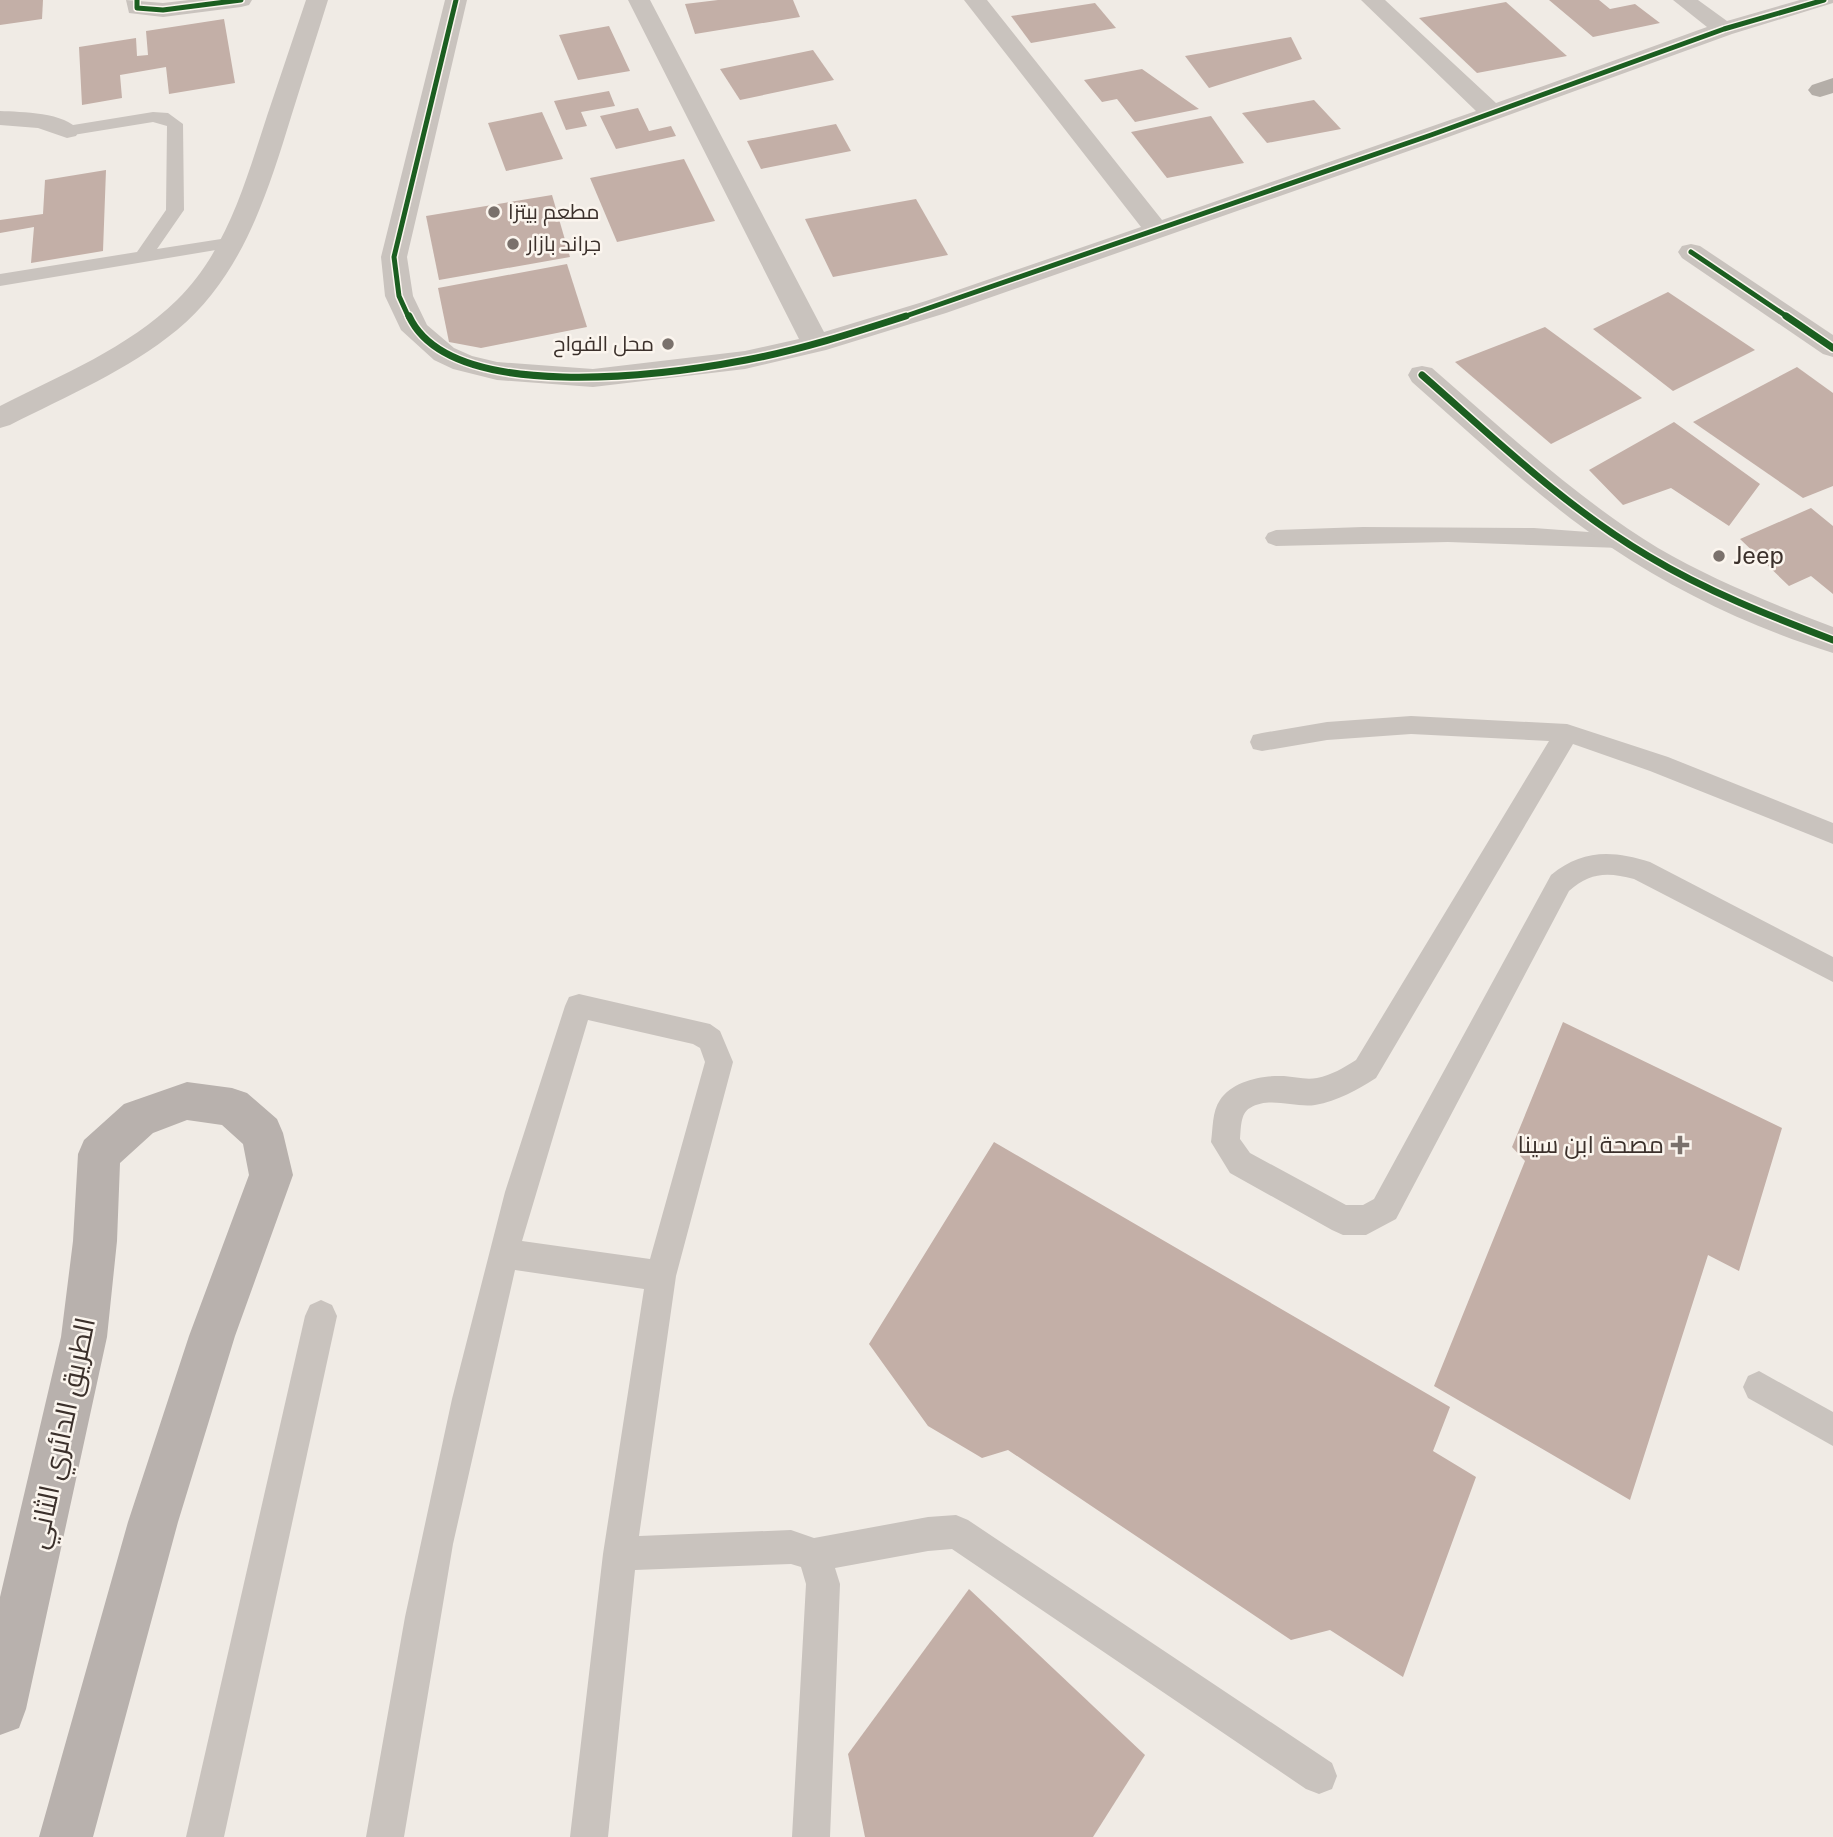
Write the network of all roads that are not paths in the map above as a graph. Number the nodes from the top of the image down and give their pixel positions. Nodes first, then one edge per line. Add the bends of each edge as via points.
1 (137, 0) edge
2 (241, 0) edge
3 (317, 0) edge
4 (456, 0) edge
5 (639, 0) edge
6 (975, 0) edge
7 (1372, 0) edge
8 (1684, 0) edge
9 (1824, 0) edge
10 (1724, 29) junction
11 (1492, 113) junction
12 (0, 118) edge
13 (67, 131) junction
14 (0, 141) edge
15 (1156, 229) junction
16 (234, 242) junction
17 (1691, 252) dead end
18 (145, 256) junction
19 (0, 280) edge
20 (816, 344) junction
21 (1833, 348) edge
22 (1422, 375) dead end
23 (0, 418) edge
24 (1276, 538) dead end
25 (1621, 540) junction
26 (1833, 640) edge
27 (1567, 733) junction
28 (1262, 742) dead end
29 (1833, 834) edge
30 (1833, 970) edge
31 (503, 1253) junction
32 (662, 1276) junction
33 (321, 1315) dead end
34 (1759, 1387) dead end
35 (1833, 1430) edge
36 (620, 1554) junction
37 (814, 1555) junction
38 (0, 1709) edge
39 (1319, 1776) dead end
40 (66, 1837) edge
41 (205, 1837) edge
42 (385, 1837) edge
43 (589, 1837) edge
44 (811, 1837) edge

1 - 2 street via 137,8 163,10
3 - 16 street
4 - 20 street via 394,257 398,296 415,330 463,363 497,371 593,378 745,360
5 - 20 street
6 - 15 street
7 - 11 street
8 - 10 street
9 - 10 street
10 - 11 street
11 - 15 street
12 - 13 street via 43,121
13 - 14 street
13 - 18 lane via 153,117 176,124 175,210
15 - 20 street
16 - 18 lane
16 - 23 street via 187,306 151,334
17 - 21 street
18 - 19 lane
22 - 25 street
24 - 25 lane via 1389,532
25 - 26 street via 1744,606
27 - 28 lane via 1410,725 1326,731
27 - 29 lane via 1659,764
27 - 30 lane via 1366,1069 1344,1083 1314,1092 1281,1089 1242,1096 1230,1110 1225,1142 1240,1163 1343,1220 1366,1220 1385,1209 1560,883 1589,863 1620,863 1641,870
31 - 32 lane
31 - 32 lane via 579,1006 700,1033 716,1050 717,1074
31 - 42 lane via 452,1464
32 - 36 lane
33 - 41 lane
34 - 35 lane
36 - 37 lane via 791,1547
36 - 43 lane
37 - 39 lane via 956,1532
37 - 44 lane via 823,1584
38 - 40 main road, الطريق الدائري الثاني via 84,1337 99,1154 139,1118 187,1101 232,1107 262,1133 271,1175 212,1336 153,1522

